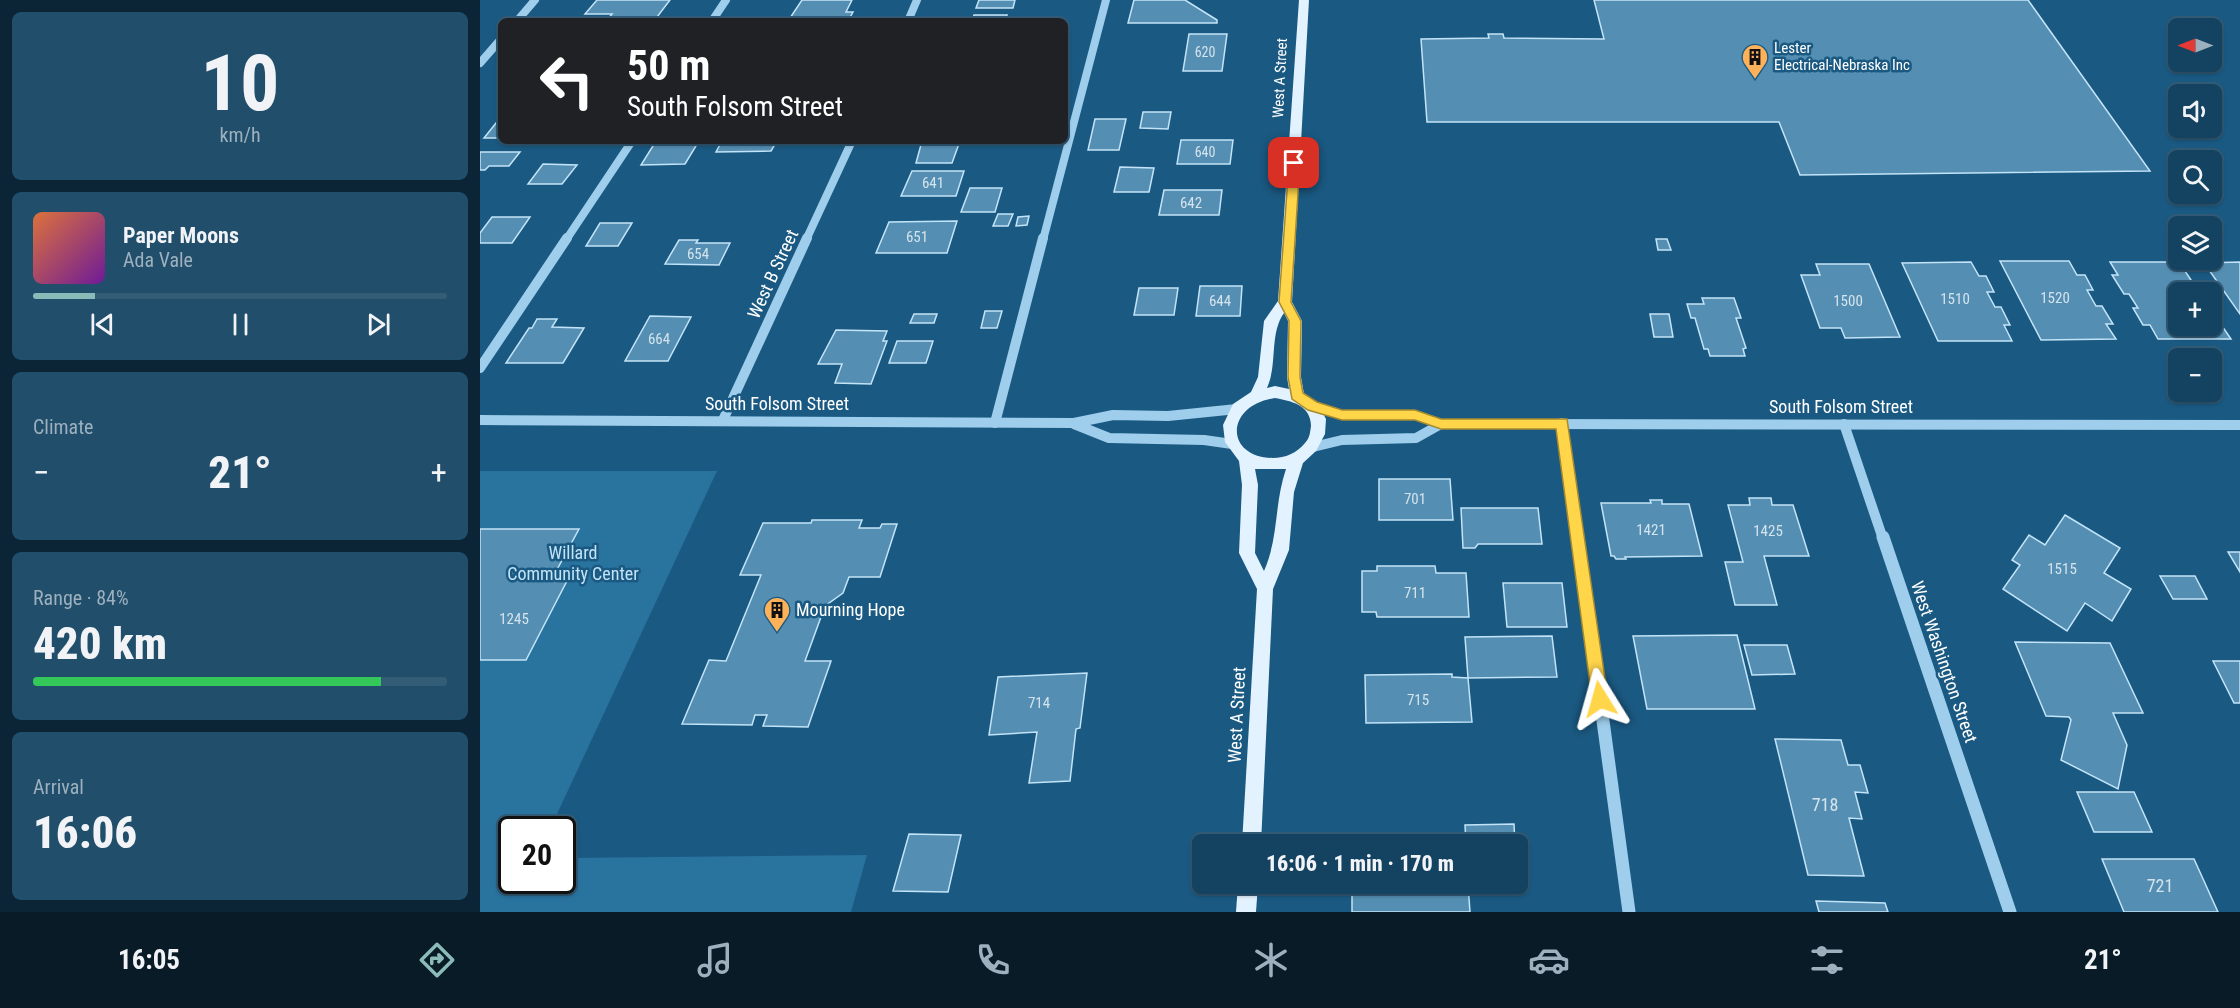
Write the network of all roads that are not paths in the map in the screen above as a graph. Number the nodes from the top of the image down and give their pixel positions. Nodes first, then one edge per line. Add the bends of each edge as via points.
1 (535, 0) edge
2 (726, 0) edge
3 (917, 0) edge
4 (1106, 0) edge
5 (1304, 0) edge
6 (520, 18) edge
7 (714, 18) edge
8 (909, 18) edge
9 (498, 42) edge
10 (480, 63) edge
11 (630, 144) edge
12 (851, 144) edge
13 (1285, 302) junction
14 (480, 368) edge
15 (1257, 395) junction
16 (1297, 396) junction
17 (1313, 406) junction
18 (1237, 409) junction
19 (480, 420) edge
20 (723, 420) junction
21 (995, 423) junction
22 (1074, 423) junction
23 (1562, 423) junction
24 (1441, 424) junction
25 (1844, 424) junction
26 (2240, 425) edge
27 (1232, 444) junction
28 (1312, 447) junction
29 (1246, 459) junction
30 (1297, 459) junction
31 (1266, 589) junction
32 (1252, 834) edge
33 (1247, 894) edge
34 (1246, 912) edge
35 (1629, 912) edge
36 (2010, 912) edge

1 - 6 street
2 - 7 street
3 - 8 street
4 - 21 street
5 - 13 main road, West A Street
9 - 10 street
11 - 14 street
12 - 20 street, West B Street
13 - 15 main road, West A Street via 1271,321 1265,377
13 - 16 main road, West A Street via 1295,321
15 - 16 main road via 1275,392
15 - 18 main road
16 - 17 main road
17 - 24 street, South Folsom Street via 1342,415 1415,415
17 - 28 main road via 1320,429
18 - 22 street, South Folsom Street via 1168,416 1113,415
18 - 27 main road via 1229,432
19 - 20 street, South Folsom Street
20 - 21 street, South Folsom Street
21 - 22 street, South Folsom Street
22 - 27 street, South Folsom Street via 1109,438
23 - 24 street, South Folsom Street
23 - 25 street, South Folsom Street
23 - 35 street
24 - 28 street, South Folsom Street via 1416,438 1341,440
25 - 26 street, South Folsom Street
25 - 36 street, West Washington Street
27 - 29 main road
28 - 30 main road
29 - 30 main road via 1267,465
29 - 31 main road via 1250,485 1247,553
30 - 31 main road, West A Street via 1286,492 1281,550
31 - 32 main road, West A Street
33 - 34 main road

